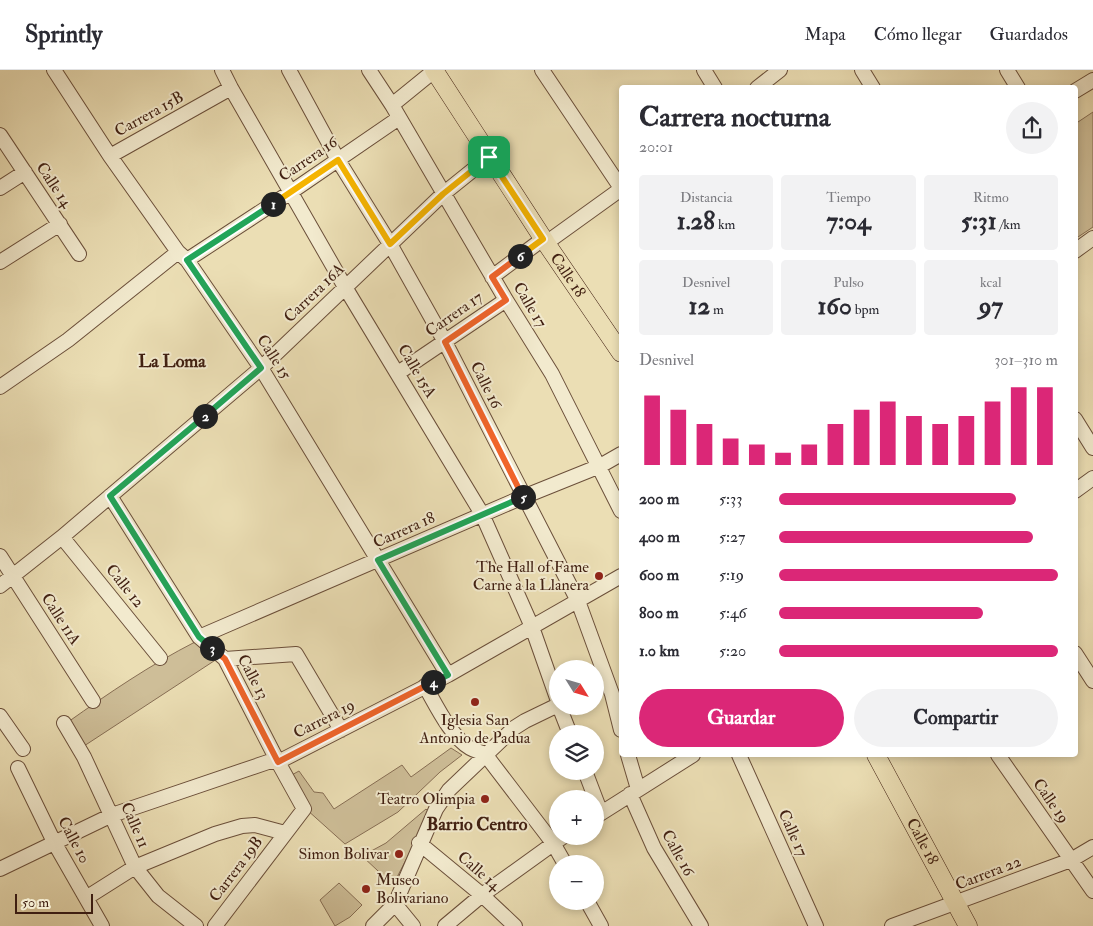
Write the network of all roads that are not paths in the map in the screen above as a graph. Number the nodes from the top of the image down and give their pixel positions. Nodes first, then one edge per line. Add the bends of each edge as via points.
1 (54, 70) edge
2 (222, 70) edge
3 (289, 70) edge
4 (369, 70) edge
5 (434, 70) edge
6 (542, 70) edge
7 (704, 70) edge
8 (780, 70) edge
9 (862, 70) edge
10 (1007, 70) edge
11 (1093, 80) edge
12 (713, 85) edge
13 (761, 85) edge
14 (871, 85) edge
15 (1016, 85) edge
16 (231, 88) junction
17 (1078, 89) edge
18 (392, 104) junction
19 (398, 118) junction
20 (0, 135) edge
21 (110, 156) junction
22 (489, 157) junction
23 (338, 160) junction
24 (25, 172) junction
25 (619, 185) edge
26 (0, 188) edge
27 (619, 189) edge
28 (291, 192) junction
29 (443, 194) junction
30 (60, 224) junction
31 (544, 241) junction
32 (1092, 241) edge
33 (390, 244) junction
34 (1078, 249) edge
35 (79, 254) dead end
36 (182, 256) junction
37 (0, 262) edge
38 (492, 277) junction
39 (345, 287) junction
40 (506, 300) junction
41 (445, 342) junction
42 (619, 350) edge
43 (261, 368) junction
44 (398, 373) junction
45 (0, 387) edge
46 (1078, 424) edge
47 (1093, 448) edge
48 (619, 455) edge
49 (600, 466) junction
50 (1093, 478) edge
51 (1078, 489) edge
52 (110, 496) junction
53 (523, 497) junction
54 (619, 507) edge
55 (482, 514) junction
56 (62, 537) junction
57 (0, 556) edge
58 (378, 560) junction
59 (12, 576) junction
60 (619, 577) edge
61 (0, 586) edge
62 (578, 601) junction
63 (532, 627) junction
64 (199, 637) junction
65 (160, 658) dead end
66 (1078, 658) edge
67 (225, 659) junction
68 (448, 675) junction
69 (549, 677) edge
70 (1093, 681) edge
71 (425, 686) junction
72 (93, 701) dead end
73 (549, 709) edge
74 (0, 716) edge
75 (64, 722) dead end
76 (619, 722) edge
77 (341, 730) junction
78 (23, 749) dead end
79 (485, 754) junction
80 (628, 757) edge
81 (690, 757) edge
82 (740, 757) edge
83 (877, 757) edge
84 (999, 757) edge
85 (278, 762) junction
86 (18, 768) dead end
87 (634, 792) junction
88 (304, 809) joint
89 (604, 811) edge
90 (112, 815) junction
91 (549, 828) edge
92 (285, 833) junction
93 (54, 842) junction
94 (420, 843) junction
95 (552, 845) edge
96 (1093, 847) edge
97 (1071, 860) junction
98 (135, 867) junction
99 (0, 869) edge
100 (1093, 891) edge
101 (482, 896) junction
102 (86, 898) junction
103 (956, 903) junction
104 (395, 904) junction
105 (591, 910) edge
106 (102, 926) edge
107 (196, 926) edge
108 (215, 926) edge
109 (373, 926) edge
110 (413, 926) edge
111 (445, 926) edge
112 (515, 926) edge
113 (601, 926) edge
114 (701, 926) edge
115 (816, 926) edge
116 (892, 926) edge
117 (968, 926) edge

1 - 21 street, Calle 15
2 - 16 street, Calle 15A
3 - 23 street, Calle 16
4 - 18 street, Calle 17
5 - 18 street
5 - 22 main road, Calle 18
6 - 25 street
7 - 12 street
8 - 13 street
9 - 14 street
10 - 15 street
11 - 17 street
16 - 21 street, Carrera 15B
16 - 28 street, Calle 15A
18 - 19 street, Calle 17
19 - 23 street, Carrera 16
19 - 29 street, Calle 17
20 - 24 street, Calle 14
21 - 36 street, Calle 15
22 - 29 street, Carrera 16A
22 - 31 main road, Calle 18
23 - 28 street, Carrera 16
23 - 33 street, Calle 16
24 - 26 street
24 - 30 street, Calle 14
27 - 31 street, Carrera 17
28 - 36 street, Carrera 16
28 - 39 street, Calle 15A
29 - 33 street, Carrera 16A
29 - 38 street, Calle 17
30 - 35 street, Calle 14
30 - 37 street
31 - 38 street, Carrera 17
31 - 42 main road, Calle 18
32 - 34 street
33 - 39 street, Carrera 16A
33 - 41 street, Calle 16
36 - 43 street, Calle 15
36 - 45 street, Carrera 16
38 - 40 street, Calle 17
39 - 43 street, Carrera 16A
39 - 44 street, Calle 15A
40 - 41 street, Carrera 17
40 - 49 street, Calle 17 via 552,374
41 - 44 street, Carrera 17
41 - 53 street, Calle 16
43 - 52 street, Carrera 16A
43 - 58 street, Calle 15
44 - 55 street, Calle 15A
46 - 47 street
48 - 49 street, Carrera 18
49 - 53 street, Carrera 18
49 - 54 street, Calle 17
50 - 51 street
52 - 56 street, Carrera 16A
52 - 64 street, Calle 13
53 - 55 street, Carrera 18
53 - 62 street, Calle 16
55 - 58 street, Carrera 18
55 - 63 street, Calle 15A
56 - 59 street, Carrera 16A
56 - 65 street, Calle 12
57 - 59 street, Calle 11A
58 - 64 street, Carrera 18
58 - 68 street, Calle 15
59 - 61 street, Carrera 16A
59 - 72 street, Calle 11A
60 - 62 street, Carrera 19
62 - 63 street, Carrera 19
62 - 76 street, Calle 16
63 - 68 street, Carrera 19
63 - 69 street, Calle 15A
64 - 67 street, Calle 13
66 - 70 street
67 - 77 street via 296,654
67 - 85 street, Calle 13
68 - 71 street, Carrera 19
71 - 77 street, Carrera 19
71 - 79 street via 459,738
73 - 79 street via 514,728
74 - 78 street
75 - 90 street, Calle 11
77 - 85 street, Carrera 19
79 - 91 street
79 - 94 street via 449,790
80 - 87 street, Calle 16
81 - 87 street
82 - 115 street, Calle 17
83 - 103 main road, Calle 18
84 - 97 street, Calle 19
85 - 88 street, Calle 13
85 - 90 street, Carrera 19 via 268,762
86 - 93 street, Calle 10
87 - 89 street
87 - 114 street, Calle 16 via 654,848
88 - 92 street, Carrera 19B
90 - 93 street, Carrera 19
90 - 98 street, Calle 11
92 - 98 street, Carrera 19B via 255,825 242,826
92 - 108 street, Carrera 19B
93 - 99 street, Carrera 19
93 - 102 street, Calle 10
94 - 101 street, Calle 14
94 - 104 street
95 - 101 street
96 - 97 street, Carrera 22
97 - 100 street, Calle 19
97 - 103 street, Carrera 22
98 - 102 street, Carrera 19B
98 - 107 street, Calle 11 via 158,896
101 - 111 street
101 - 112 street, Calle 14
102 - 106 street, Calle 10
103 - 116 street, Carrera 22
103 - 117 main road, Calle 18
104 - 109 street
104 - 110 street
105 - 113 street

